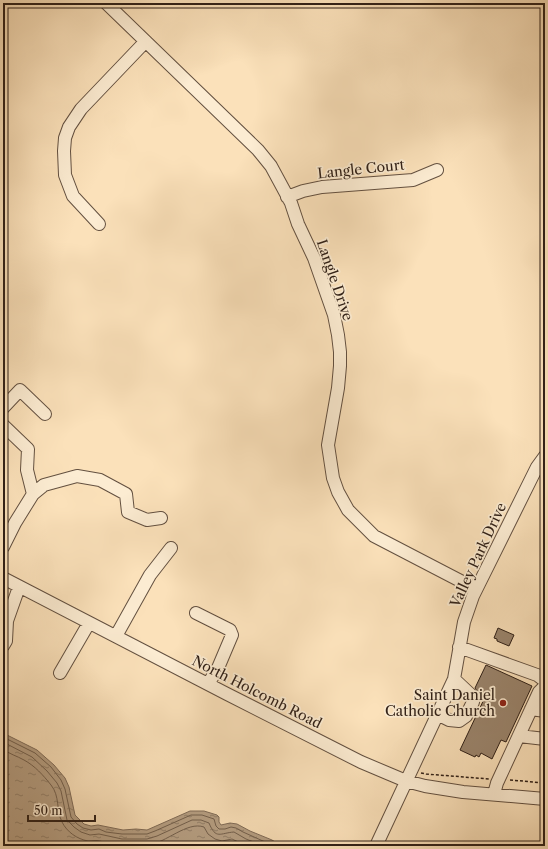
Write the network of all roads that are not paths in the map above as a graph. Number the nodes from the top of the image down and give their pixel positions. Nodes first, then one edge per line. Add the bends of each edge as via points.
1 (106, 3) edge
2 (146, 42) junction
3 (437, 170) dead end
4 (287, 197) junction
5 (98, 224) dead end
6 (3, 408) edge
7 (45, 414) dead end
8 (3, 425) edge
9 (545, 456) edge
10 (33, 494) junction
11 (161, 518) dead end
12 (3, 547) edge
13 (171, 548) dead end
14 (3, 578) edge
15 (19, 587) junction
16 (476, 589) junction
17 (196, 612) dead end
18 (89, 623) junction
19 (116, 636) junction
20 (3, 646) edge
21 (459, 647) junction
22 (60, 673) dead end
23 (454, 679) junction
24 (545, 681) edge
25 (208, 684) junction
26 (545, 686) edge
27 (531, 709) junction
28 (545, 711) edge
29 (437, 714) junction
30 (519, 736) junction
31 (545, 739) edge
32 (406, 781) junction
33 (494, 794) junction
34 (545, 799) edge
35 (376, 846) edge

1 - 2 street, Langle Drive
2 - 4 street, Langle Drive via 258,150
2 - 5 street via 81,109 65,138 65,175 70,189 73,196
3 - 4 street, Langle Court via 413,180 322,187
4 - 16 street, Langle Drive via 314,258 334,315 338,335 340,366 328,445 338,492 348,510 374,536
6 - 7 street via 20,390
8 - 10 street via 28,449 27,470
9 - 16 street, Valley Park Drive
10 - 11 street via 44,485 77,476 100,480 126,494 128,512 147,520
10 - 12 street
13 - 19 street via 150,575
14 - 15 street, North Holcomb Road
15 - 18 street, North Holcomb Road
15 - 20 street via 7,621 6,641
16 - 21 street, Valley Park Drive via 468,607
17 - 25 street via 230,630 232,635
18 - 19 street, North Holcomb Road
18 - 22 street
19 - 25 street, North Holcomb Road
21 - 23 street, Valley Park Drive
21 - 24 street
23 - 29 street, Valley Park Drive
23 - 29 street via 470,694 473,702 466,716 459,721 449,720
25 - 32 street, North Holcomb Road via 361,762
26 - 27 street via 539,692
27 - 28 street
27 - 30 street
29 - 32 street, Valley Park Drive
30 - 31 street
30 - 33 street via 498,779
32 - 33 street, North Holcomb Road via 464,792
32 - 35 street, Valley Park Drive
33 - 34 street, North Holcomb Road

